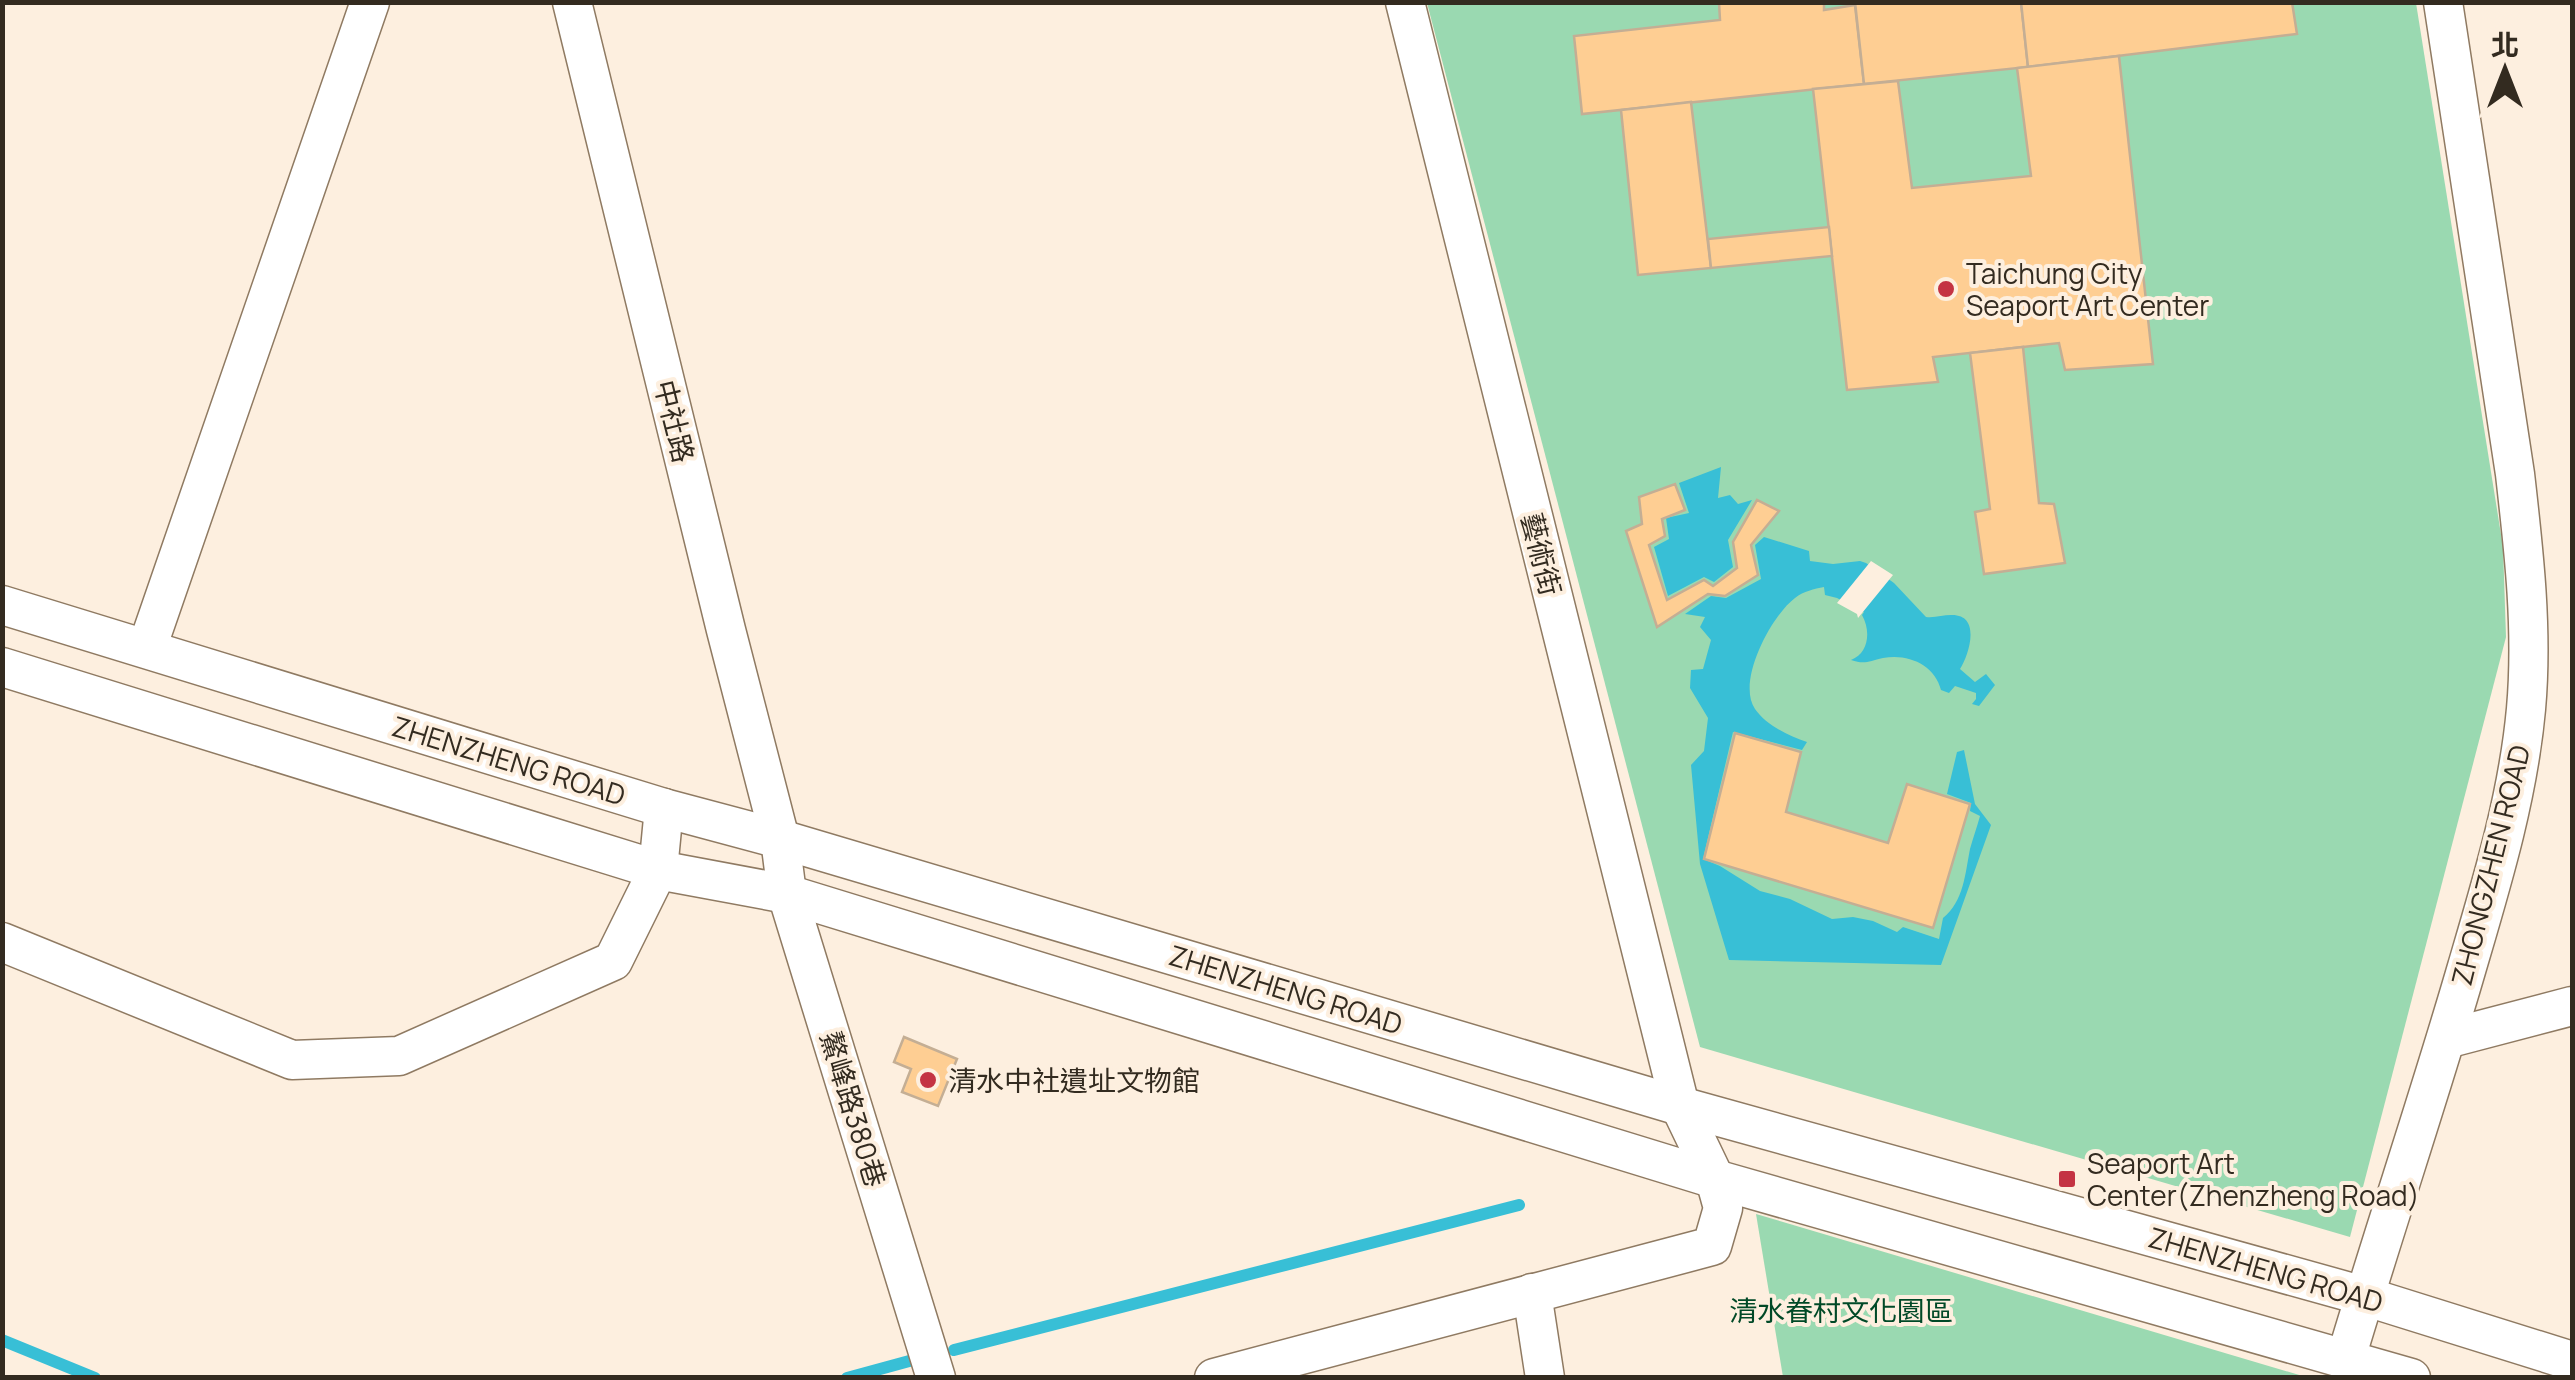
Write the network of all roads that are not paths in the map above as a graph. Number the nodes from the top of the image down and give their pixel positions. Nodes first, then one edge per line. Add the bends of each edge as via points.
1 (370, 2) edge
2 (572, 2) edge
3 (1404, 2) edge
4 (2443, 2) edge
5 (2, 604) edge
6 (147, 648) junction
7 (2, 668) edge
8 (664, 808) junction
9 (780, 839) junction
10 (658, 870) junction
11 (787, 894) junction
12 (2, 942) edge
13 (2572, 1006) edge
14 (2446, 1039) junction
15 (1680, 1106) junction
16 (1716, 1179) junction
17 (1532, 1293) junction
18 (2364, 1296) junction
19 (2346, 1358) junction
20 (2572, 1360) edge
21 (2294, 1361) edge
22 (936, 1378) edge
23 (1214, 1378) edge
24 (1545, 1378) edge
25 (2411, 1378) edge

1 - 6 street
2 - 9 street, 中社路
3 - 15 street, 藝術街
4 - 14 street, ZHONGZHEN ROAD via 2515,474 2528,631 2516,786
5 - 6 street, ZHENZHENG ROAD
6 - 8 street, ZHENZHENG ROAD
7 - 10 street, ZHENZHENG ROAD
8 - 9 street, ZHENZHENG ROAD
8 - 10 street
9 - 11 street, 鰲峰路380巷
9 - 15 street, ZHENZHENG ROAD
10 - 11 street, ZHENZHENG ROAD
10 - 12 street via 613,961 399,1056 292,1060
11 - 16 street, ZHENZHENG ROAD
11 - 22 street, 鰲峰路380巷
13 - 14 street
14 - 18 street, ZHONGZHEN ROAD
15 - 16 street, 藝術街
15 - 18 street, ZHENZHENG ROAD
16 - 17 street via 1723,1208 1712,1246
16 - 21 street, ZHENZHENG ROAD
17 - 23 street
17 - 24 street
18 - 19 street, ZHONGZHEN ROAD
18 - 20 street, ZHENZHENG ROAD
19 - 21 street, ZHENZHENG ROAD
19 - 25 street, ZHENZHENG ROAD

